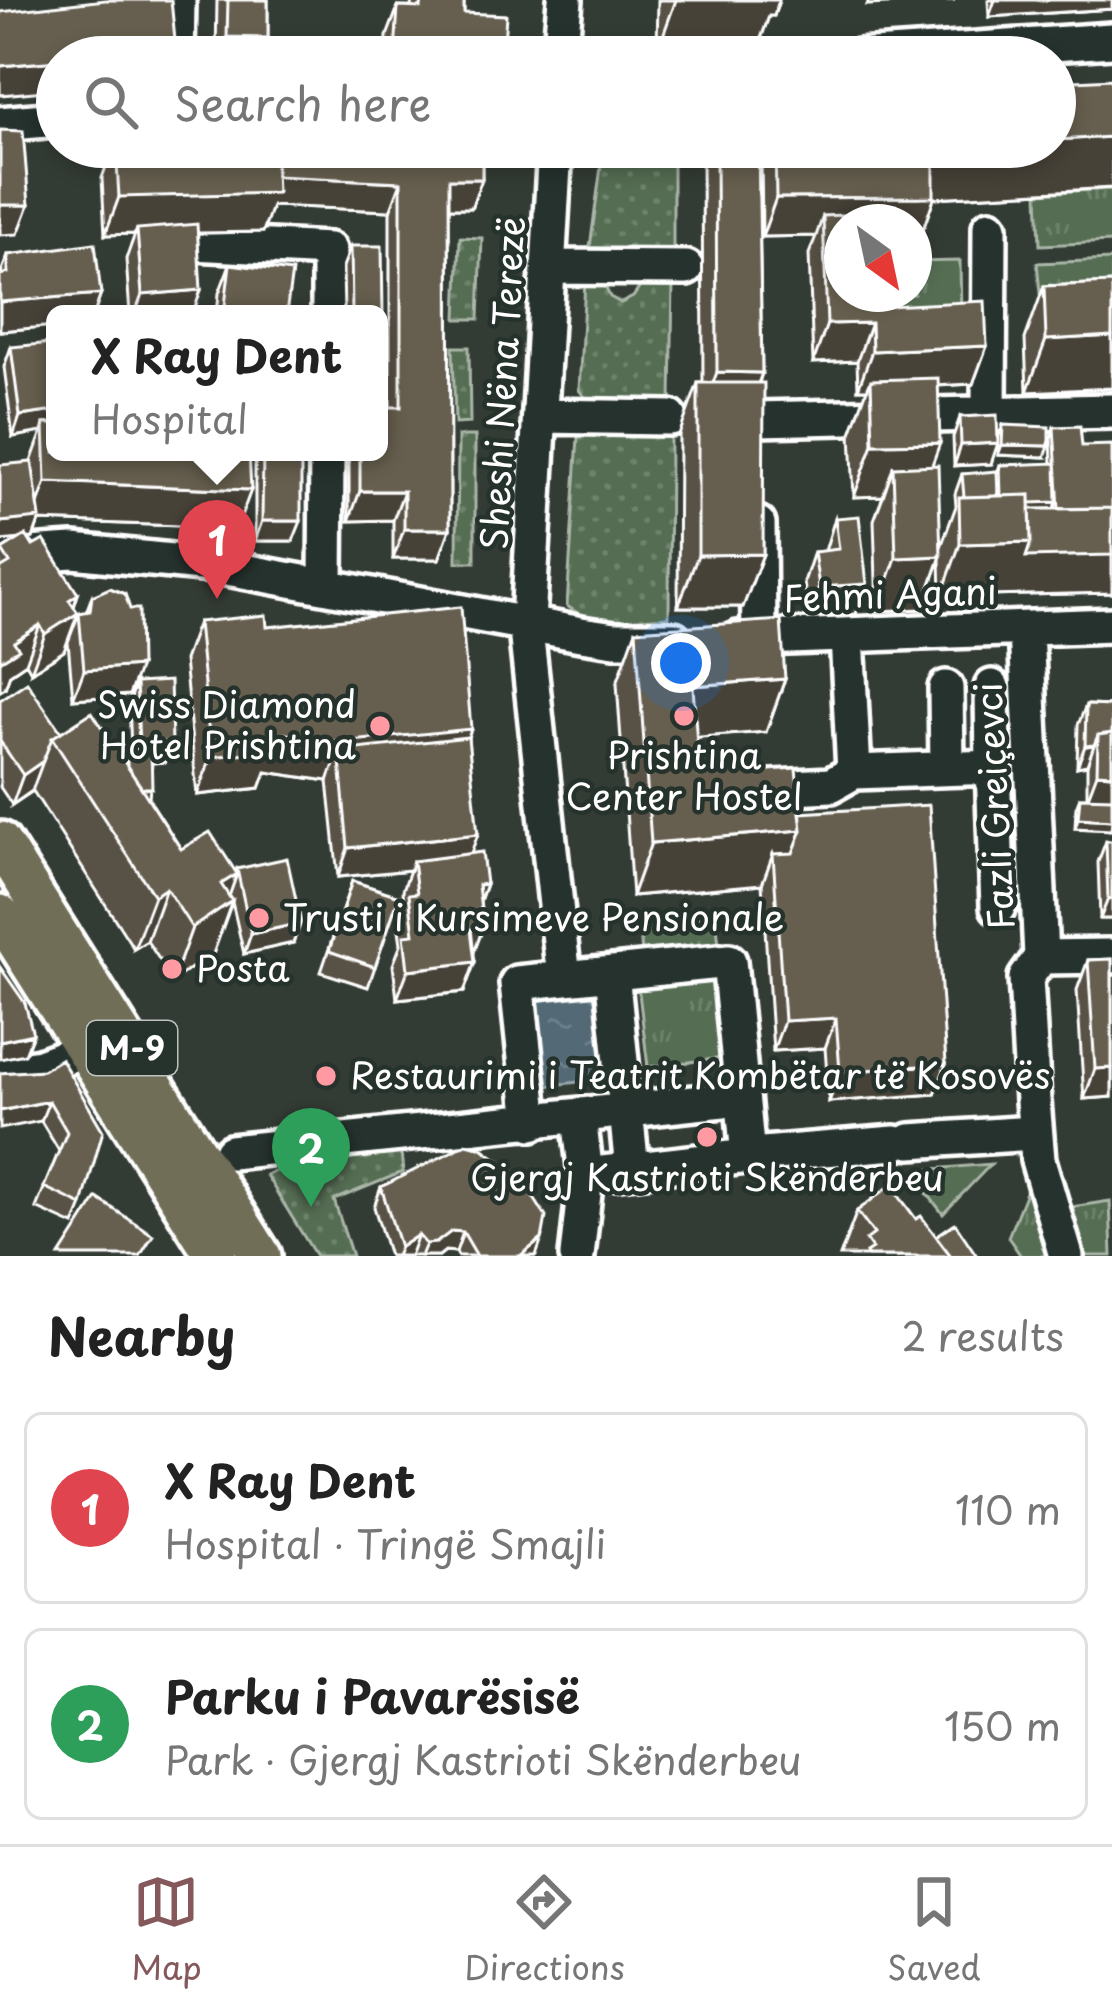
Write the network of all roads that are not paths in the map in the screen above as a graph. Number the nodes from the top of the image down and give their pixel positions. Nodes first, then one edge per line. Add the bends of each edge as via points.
1 (178, 0) edge
2 (565, 0) edge
3 (177, 36) edge
4 (562, 36) edge
5 (1112, 40) edge
6 (1076, 42) edge
7 (36, 121) edge
8 (0, 124) edge
9 (554, 168) edge
10 (991, 227) dead end
11 (193, 244) edge
12 (548, 267) junction
13 (686, 268) dead end
14 (329, 305) edge
15 (1112, 411) edge
16 (989, 413) junction
17 (540, 416) junction
18 (670, 418) dead end
19 (757, 419) edge
20 (327, 461) edge
21 (758, 485) edge
22 (0, 556) edge
23 (326, 585) junction
24 (529, 622) junction
25 (1112, 625) edge
26 (1026, 631) junction
27 (847, 637) junction
28 (759, 638) junction
29 (992, 687) dead end
30 (946, 688) dead end
31 (993, 766) junction
32 (947, 767) junction
33 (854, 772) junction
34 (719, 791) edge
35 (0, 842) edge
36 (998, 907) dead end
37 (0, 915) edge
38 (1112, 956) edge
39 (1041, 957) junction
40 (612, 973) junction
41 (564, 977) junction
42 (86, 1049) junction
43 (0, 1072) edge
44 (742, 1098) junction
45 (626, 1112) junction
46 (579, 1117) junction
47 (532, 1123) junction
48 (1018, 1134) dead end
49 (231, 1152) dead end
50 (763, 1154) dead end
51 (632, 1169) junction
52 (586, 1174) junction
53 (211, 1254) edge
54 (261, 1256) edge
55 (578, 1256) edge
56 (1066, 1256) edge

1 - 3 street
2 - 4 street
5 - 6 street
7 - 8 street
9 - 12 street, Sheshi Nëna Terezë
10 - 16 street
11 - 14 street via 329,250
12 - 13 street
12 - 17 street, Sheshi Nëna Terezë
15 - 16 street
16 - 19 street
17 - 18 street
17 - 24 street, Sheshi Nëna Terezë
20 - 23 street
21 - 28 street
22 - 23 street, Fehmi Agani via 125,555
23 - 24 street, Fehmi Agani
24 - 28 street, Fehmi Agani via 615,640
24 - 41 street
25 - 26 street, Fehmi Agani
26 - 27 street, Fehmi Agani
26 - 39 street, Fazli Greiçevci
27 - 28 street, Fehmi Agani
27 - 33 street
29 - 31 street
30 - 32 street
31 - 32 street
31 - 36 street
32 - 33 street
33 - 34 street via 831,785
35 - 54 main road, M-9
37 - 42 main road, M-9
38 - 39 street
39 - 56 street, Fazli Greiçevci via 1026,978 1033,1101 1038,1160
40 - 41 street
40 - 44 street via 729,961
40 - 45 street
41 - 47 street via 517,983
42 - 43 street
42 - 53 main road, M-9
44 - 45 street
44 - 51 street via 748,1156
45 - 46 street
45 - 51 street
46 - 47 street
46 - 52 street
47 - 49 street
48 - 50 street
51 - 52 street
52 - 55 street

